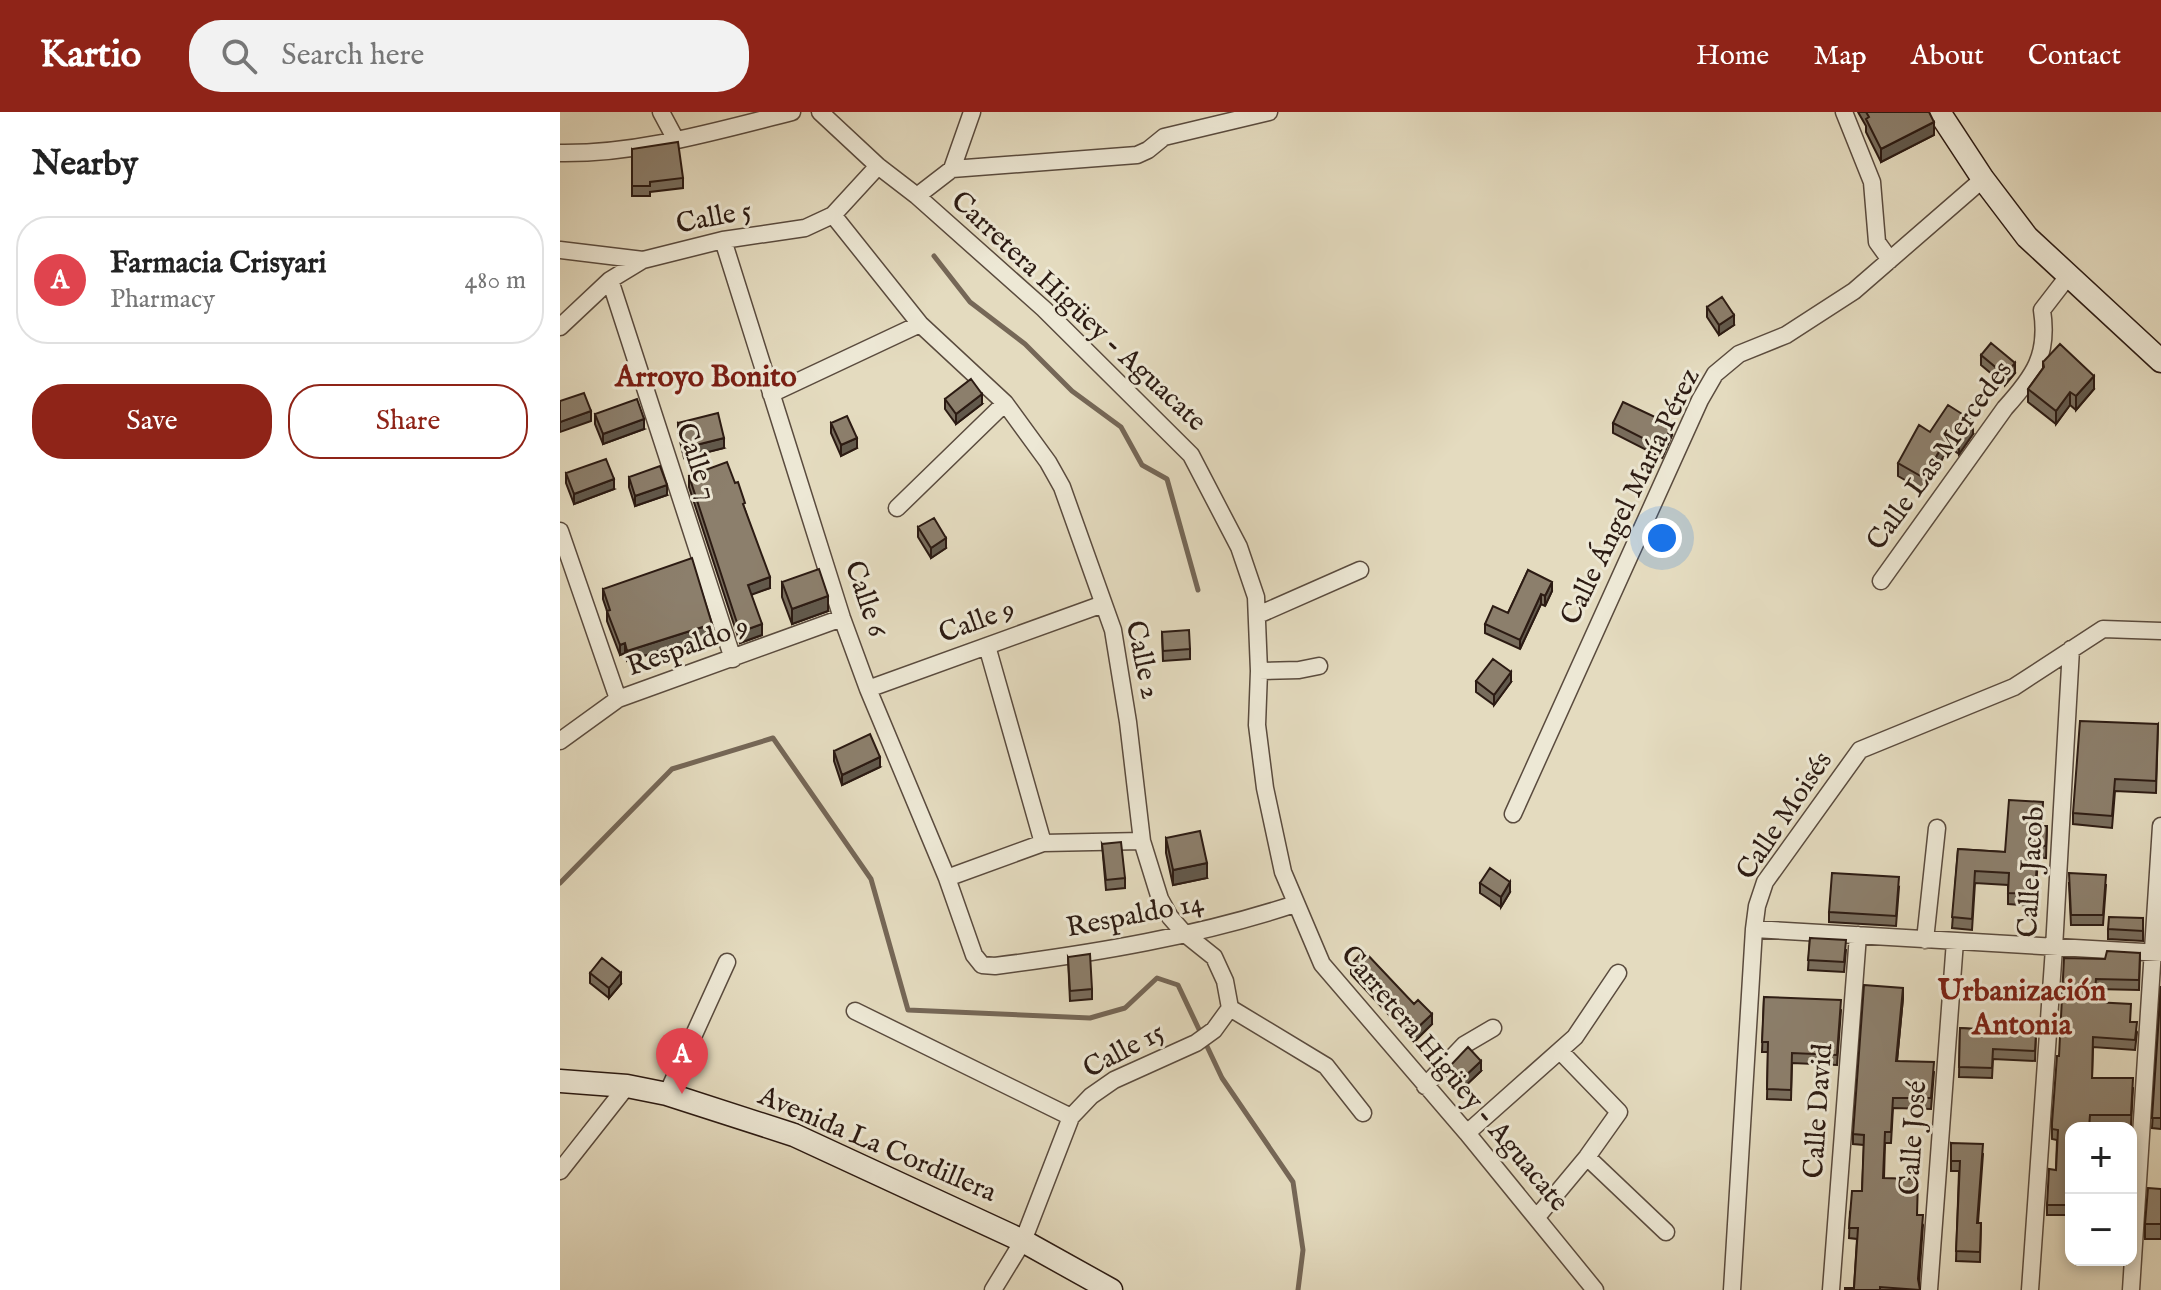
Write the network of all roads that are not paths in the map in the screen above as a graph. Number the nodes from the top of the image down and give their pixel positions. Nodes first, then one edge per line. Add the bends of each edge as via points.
1 (661, 112) edge
2 (792, 112) edge
3 (820, 112) edge
4 (972, 112) edge
5 (1269, 112) edge
6 (1844, 112) edge
7 (1939, 112) edge
8 (676, 140) junction
9 (560, 153) edge
10 (878, 166) junction
11 (952, 169) junction
12 (1983, 179) junction
13 (917, 196) junction
14 (833, 215) junction
15 (723, 240) junction
16 (561, 248) edge
17 (643, 260) junction
18 (1890, 260) junction
19 (2069, 275) junction
20 (610, 280) junction
21 (920, 324) junction
22 (560, 327) edge
23 (2161, 361) edge
24 (771, 394) junction
25 (1005, 403) junction
26 (897, 508) dead end
27 (560, 531) edge
28 (1360, 570) dead end
29 (1881, 581) dead end
30 (1103, 604) junction
31 (1258, 615) junction
32 (842, 618) junction
33 (2161, 631) edge
34 (987, 646) junction
35 (2071, 649) junction
36 (733, 659) junction
37 (1319, 666) dead end
38 (1259, 671) junction
39 (868, 689) junction
40 (618, 699) junction
41 (560, 741) edge
42 (1513, 814) dead end
43 (2161, 826) edge
44 (1937, 828) dead end
45 (1142, 841) junction
46 (1043, 843) junction
47 (947, 878) junction
48 (1295, 904) junction
49 (1754, 929) junction
50 (1184, 933) junction
51 (1858, 935) junction
52 (1925, 940) junction
53 (1955, 941) junction
54 (2054, 948) junction
55 (2157, 953) edge
56 (727, 962) dead end
57 (982, 965) joint
58 (1618, 973) dead end
59 (1230, 1008) junction
60 (855, 1011) dead end
61 (1493, 1028) dead end
62 (1560, 1051) junction
63 (560, 1081) edge
64 (627, 1086) junction
65 (1425, 1086) junction
66 (667, 1094) junction
67 (1363, 1113) dead end
68 (1071, 1117) junction
69 (1467, 1133) junction
70 (1587, 1157) junction
71 (560, 1171) edge
72 (1537, 1217) junction
73 (1666, 1232) dead end
74 (1023, 1241) junction
75 (993, 1290) edge
76 (1111, 1290) edge
77 (1595, 1290) edge
78 (1732, 1290) edge
79 (1831, 1290) edge
80 (1929, 1290) edge
81 (2030, 1290) edge
82 (2131, 1290) edge

1 - 8 street
2 - 8 street
3 - 10 street, Carretera Higüey - Aguacate
4 - 11 street
5 - 11 street via 1164,137 1137,155
6 - 18 street via 1872,182 1877,242
7 - 12 main road
8 - 9 street
10 - 13 street, Carretera Higüey - Aguacate
10 - 14 street, Calle 5
11 - 13 street
12 - 18 street, Calle Ángel María Pérez
12 - 19 main road via 2027,237
13 - 31 street, Carretera Higüey - Aguacate via 1044,309 1191,455 1239,547
14 - 15 street, Calle 5 via 805,228
14 - 21 street, Calle 2
15 - 17 street, Calle 5
15 - 24 street, Calle 6
16 - 17 street
17 - 20 street, Calle 5
18 - 42 street, Calle Ángel María Pérez via 1798,328 1739,354 1715,374
19 - 23 main road
19 - 29 street, Calle Las Mercedes via 2042,310 2046,335 2026,385
20 - 22 street, Calle 5
20 - 36 street, Calle 7
21 - 24 street
21 - 25 street, Calle 2
24 - 32 street, Calle 6
25 - 26 street
25 - 30 street, Calle 2 via 1062,487
27 - 40 street
28 - 31 street
30 - 34 street, Calle 9
30 - 45 street, Calle 2 via 1113,630
31 - 38 street, Carretera Higüey - Aguacate
32 - 36 street, Respaldo 9
32 - 39 street, Calle 6
33 - 35 street, Calle Moisés via 2103,629
34 - 39 street, Calle 9
34 - 46 street
35 - 49 street, Calle Moisés via 2014,687 1860,750 1765,882
35 - 54 street, Calle Jacob
36 - 40 street, Respaldo 9
37 - 38 street
38 - 48 street, Carretera Higüey - Aguacate via 1257,725 1265,788
39 - 47 street, Calle 6
40 - 41 street, Respaldo 9
43 - 55 street
44 - 52 street
45 - 46 street
45 - 50 street, Calle 2 via 1160,899
46 - 47 street
47 - 57 street, Calle 6
48 - 50 street, Respaldo 14
48 - 65 street, Carretera Higüey - Aguacate via 1322,964
49 - 51 street
49 - 78 street, Calle Moisés
50 - 57 street, Respaldo 14 via 1096,953
50 - 59 street, Calle 2 via 1221,968
51 - 52 street
51 - 79 street, Calle David
52 - 53 street
53 - 54 street
53 - 80 street, Calle José
54 - 55 street
54 - 81 street, Calle Jacob
55 - 82 street
56 - 66 street
58 - 62 street
59 - 67 street via 1326,1066
59 - 68 street, Calle 15 via 1196,1043 1114,1080
60 - 68 street
61 - 65 street via 1464,1045
62 - 69 street
62 - 70 street via 1619,1112
63 - 64 main road, Avenida La Cordillera
64 - 66 main road, Avenida La Cordillera
64 - 71 street
65 - 69 street, Carretera Higüey - Aguacate
66 - 74 main road, Avenida La Cordillera via 794,1135
68 - 74 street, Calle 15
69 - 72 street, Carretera Higüey - Aguacate
70 - 72 street
70 - 73 street
72 - 77 street, Carretera Higüey - Aguacate
74 - 75 street, Calle 15
74 - 76 main road, Avenida La Cordillera

